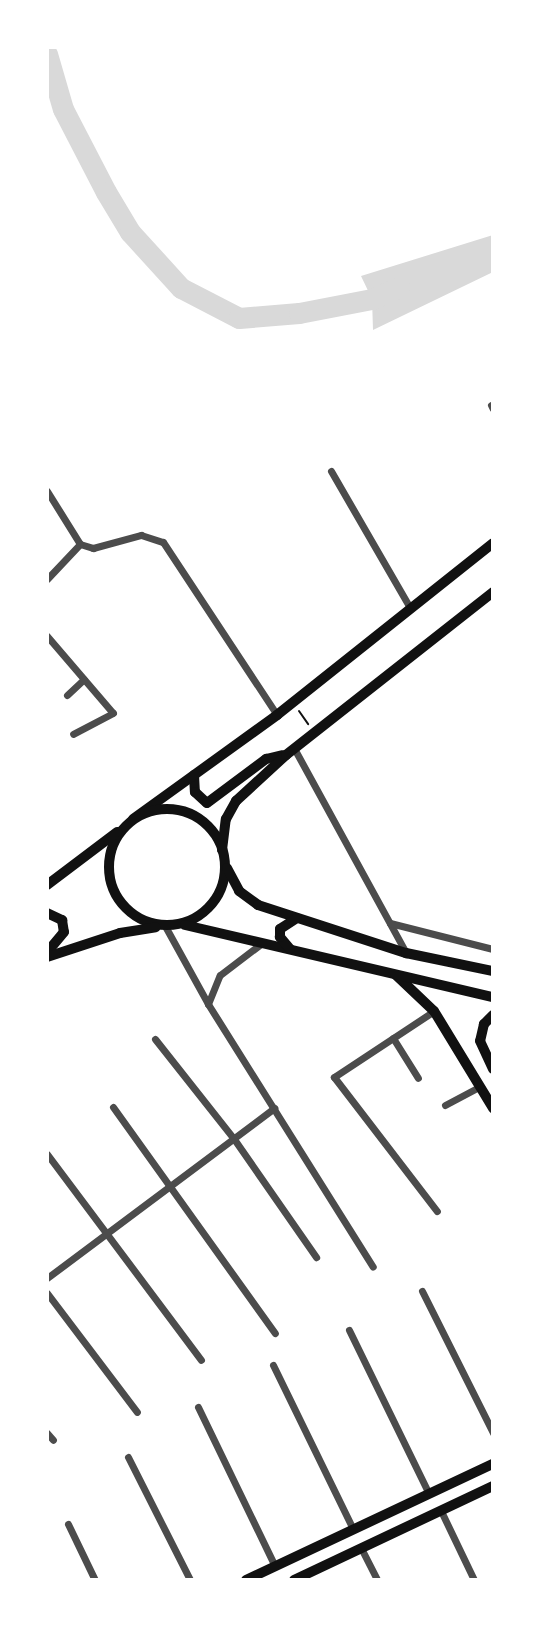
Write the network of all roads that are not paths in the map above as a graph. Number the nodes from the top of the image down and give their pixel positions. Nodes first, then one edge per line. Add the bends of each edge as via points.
1 (331, 471) dead end
2 (47, 491) edge
3 (493, 543) edge
4 (80, 544) junction
5 (47, 579) edge
6 (493, 592) edge
7 (409, 606) junction
8 (47, 636) edge
9 (84, 679) junction
10 (68, 695) dead end
11 (277, 715) junction
12 (73, 734) dead end
13 (290, 752) junction
14 (194, 775) junction
15 (133, 819) junction
16 (222, 850) junction
17 (225, 862) junction
18 (47, 885) edge
19 (47, 912) edge
20 (297, 918) junction
21 (390, 923) junction
22 (179, 925) junction
23 (165, 926) junction
24 (264, 943) junction
25 (290, 949) junction
26 (493, 949) edge
27 (407, 953) junction
28 (47, 955) edge
29 (493, 971) edge
30 (396, 975) junction
31 (493, 997) edge
32 (208, 1004) junction
33 (434, 1011) junction
34 (493, 1015) edge
35 (393, 1038) junction
36 (155, 1039) dead end
37 (493, 1069) edge
38 (418, 1078) dead end
39 (480, 1086) junction
40 (445, 1105) dead end
41 (113, 1107) dead end
42 (274, 1108) junction
43 (493, 1108) edge
44 (234, 1139) junction
45 (47, 1154) edge
46 (169, 1187) junction
47 (438, 1212) dead end
48 (106, 1234) junction
49 (316, 1257) dead end
50 (373, 1267) dead end
51 (47, 1279) edge
52 (422, 1291) dead end
53 (47, 1293) edge
54 (349, 1330) dead end
55 (275, 1333) dead end
56 (201, 1360) dead end
57 (273, 1366) dead end
58 (198, 1407) dead end
59 (137, 1412) dead end
60 (47, 1433) edge
61 (493, 1433) edge
62 (53, 1440) dead end
63 (128, 1457) dead end
64 (493, 1464) edge
65 (493, 1486) edge
66 (429, 1494) junction
67 (441, 1510) junction
68 (68, 1524) dead end
69 (353, 1530) junction
70 (362, 1548) junction
71 (275, 1566) junction
72 (94, 1580) edge
73 (190, 1580) edge
74 (246, 1580) edge
75 (294, 1580) edge
76 (377, 1580) edge
77 (474, 1580) edge

1 - 7 street
2 - 4 street
3 - 7 main road
4 - 5 street
4 - 11 street via 93,548 141,535 163,542
6 - 13 main road
7 - 11 main road
8 - 9 street
9 - 10 street
9 - 12 street via 113,713
11 - 14 main road
13 - 14 main road via 266,759 206,803 195,792
13 - 16 main road via 236,801 224,827
13 - 21 street
14 - 15 main road
15 - 16 main road via 158,809 185,812 208,826
15 - 18 main road
15 - 23 main road via 122,829 109,855 111,884 125,909 144,921
16 - 17 main road
17 - 20 main road via 244,897
17 - 22 main road via 214,902
19 - 28 main road via 62,920 64,932
20 - 25 main road via 280,929
20 - 27 main road
21 - 26 street
21 - 27 street
22 - 23 main road
22 - 24 main road
23 - 28 main road via 120,933
23 - 32 street
24 - 25 main road
24 - 32 street via 220,975
25 - 30 main road
27 - 29 main road
30 - 31 main road
30 - 33 main road
32 - 42 street
33 - 35 street
33 - 39 main road
34 - 37 main road via 484,1024 480,1041
35 - 38 street
35 - 47 street via 334,1077
36 - 44 street
39 - 40 street
39 - 43 main road
41 - 46 street
42 - 44 street
42 - 50 street
44 - 46 street
44 - 49 street
45 - 48 street
46 - 48 street
46 - 55 street
48 - 51 street
48 - 56 street
52 - 61 street
53 - 59 street
54 - 66 street
57 - 69 street
58 - 71 street
60 - 62 street
63 - 73 street
64 - 66 main road
65 - 67 main road
66 - 69 main road
67 - 70 main road
67 - 77 street
68 - 72 street
69 - 71 main road
70 - 75 main road
70 - 76 street
71 - 74 main road

